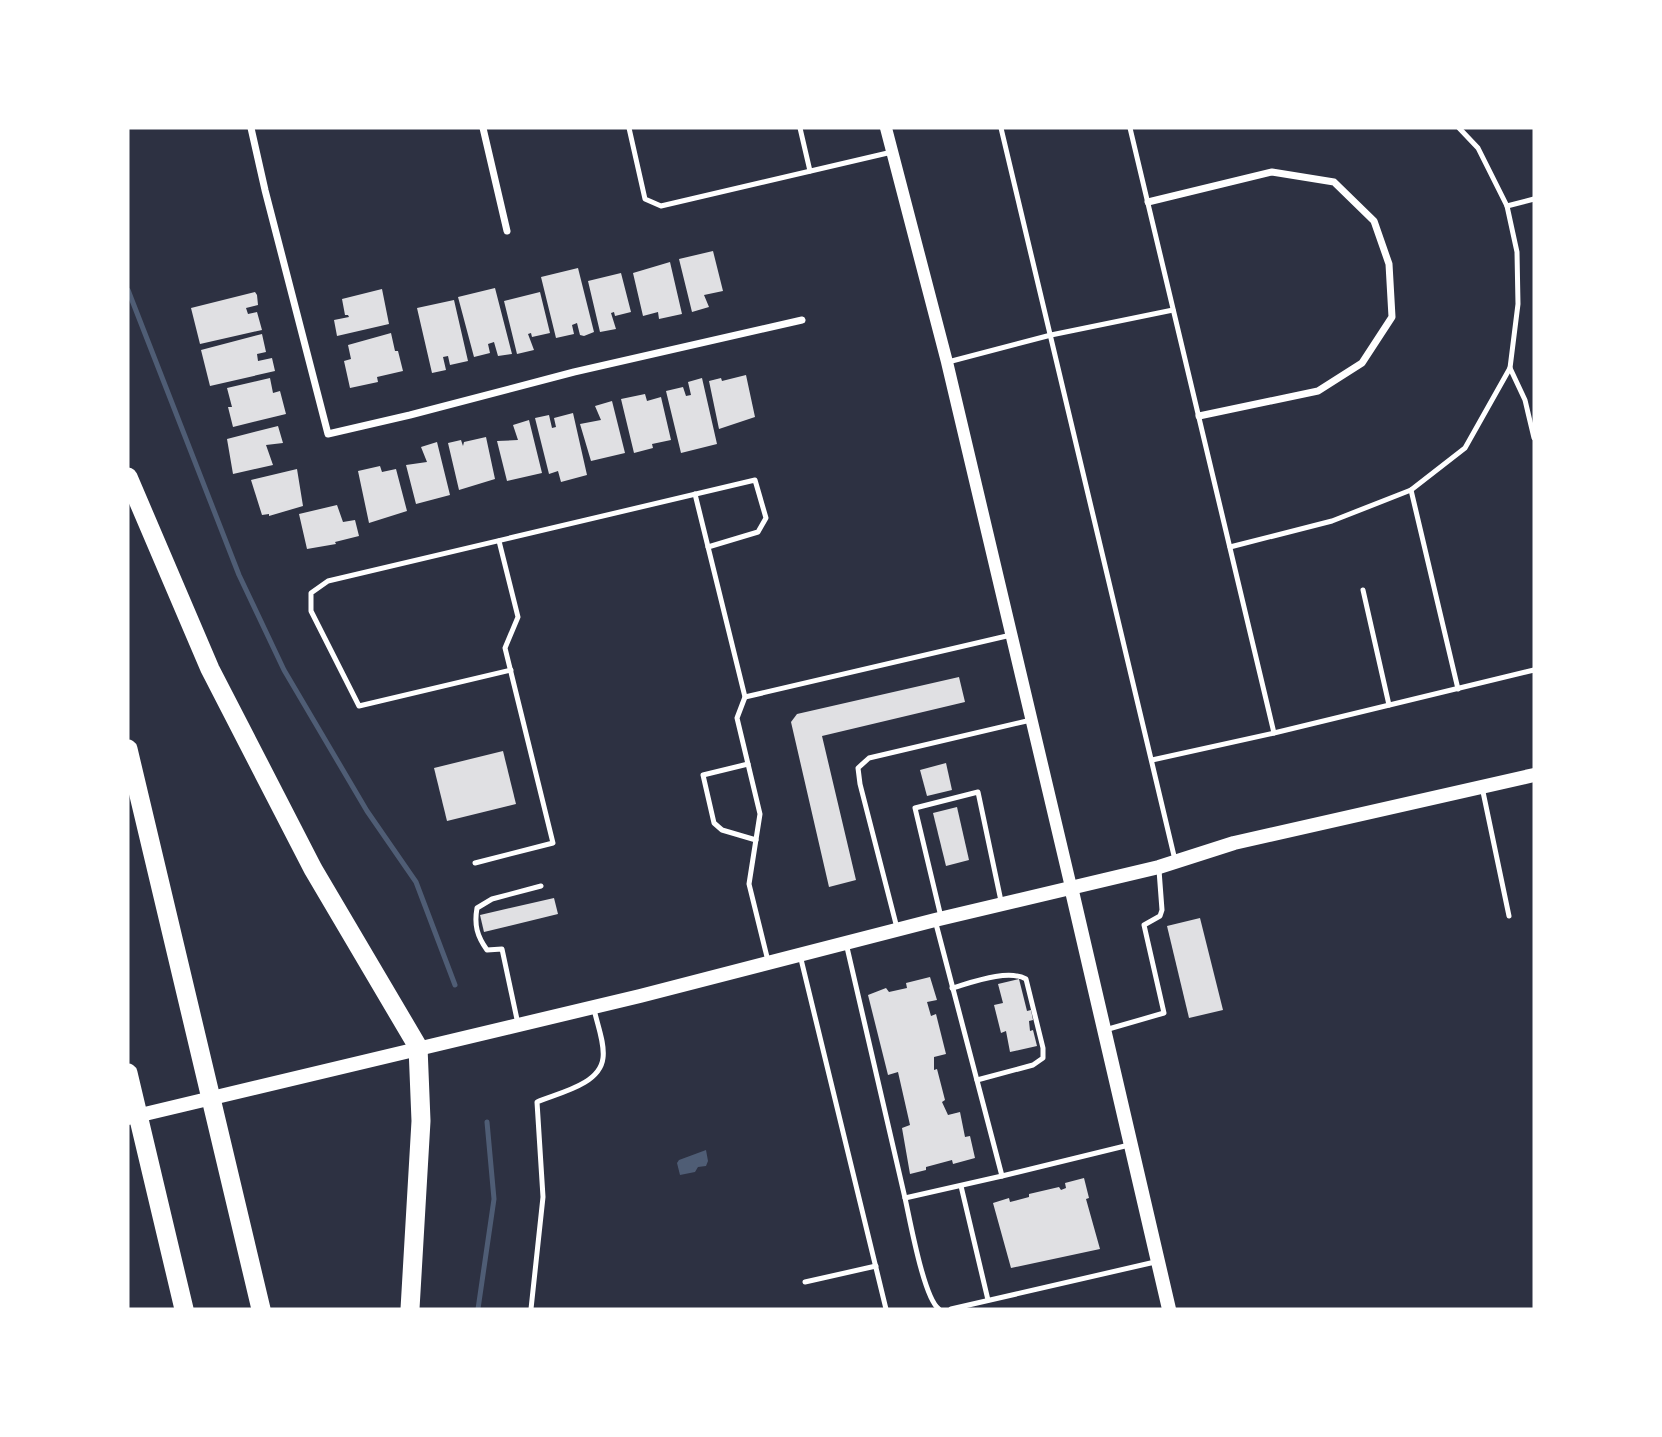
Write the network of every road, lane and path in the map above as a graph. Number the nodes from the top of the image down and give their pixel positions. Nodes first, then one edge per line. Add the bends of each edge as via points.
1 (251, 128) edge
2 (483, 128) edge
3 (629, 128) edge
4 (800, 128) edge
5 (886, 128) edge
6 (1001, 128) edge
7 (1130, 128) edge
8 (1459, 128) edge
9 (892, 152) junction
10 (810, 171) junction
11 (1534, 199) edge
12 (1148, 202) junction
13 (1507, 206) junction
14 (507, 230) dead end
15 (1173, 310) junction
16 (802, 320) dead end
17 (1051, 335) junction
18 (947, 362) junction
19 (1510, 368) junction
20 (1199, 416) junction
21 (1534, 438) edge
22 (128, 477) edge
23 (1411, 490) junction
24 (695, 494) junction
25 (499, 541) junction
26 (708, 547) junction
27 (1230, 547) junction
28 (1363, 590) dead end
29 (1012, 635) junction
30 (511, 670) junction
31 (1534, 670) edge
32 (1458, 689) junction
33 (745, 697) junction
34 (1389, 705) junction
35 (1031, 720) junction
36 (1274, 733) junction
37 (128, 749) edge
38 (1152, 760) junction
39 (748, 764) junction
40 (1534, 775) edge
41 (1482, 787) junction
42 (755, 840) junction
43 (1175, 862) junction
44 (475, 863) dead end
45 (1159, 867) junction
46 (541, 886) dead end
47 (1071, 887) junction
48 (1002, 904) junction
49 (1509, 916) dead end
50 (938, 919) junction
51 (897, 930) junction
52 (846, 943) junction
53 (800, 955) junction
54 (768, 963) junction
55 (953, 988) junction
56 (593, 1006) junction
57 (518, 1024) junction
58 (1104, 1030) junction
59 (418, 1047) junction
60 (128, 1073) edge
61 (977, 1080) junction
62 (128, 1118) edge
63 (1130, 1145) junction
64 (1002, 1176) junction
65 (961, 1186) junction
66 (905, 1198) junction
67 (1158, 1261) junction
68 (876, 1266) junction
69 (805, 1282) dead end
70 (988, 1300) junction
71 (184, 1309) edge
72 (261, 1309) edge
73 (410, 1309) edge
74 (531, 1309) edge
75 (886, 1309) edge
76 (939, 1309) edge
77 (951, 1309) edge
78 (1169, 1309) edge

1 - 16 street via 328,434
2 - 14 street
3 - 10 lane via 645,199 661,206
4 - 10 lane
5 - 9 street
6 - 17 lane
7 - 12 lane
8 - 13 lane via 1478,148
9 - 10 lane
9 - 18 street
11 - 13 lane
12 - 15 lane
12 - 20 street via 1272,172 1334,182 1374,221 1389,264 1392,317 1362,363 1318,391
13 - 19 lane via 1517,252 1518,304
15 - 17 lane
15 - 20 lane
17 - 18 lane
17 - 38 lane
18 - 29 street
19 - 21 lane via 1525,400
19 - 23 lane via 1465,448
20 - 27 lane
22 - 59 highway via 216,681 313,869
23 - 27 lane via 1332,521
23 - 32 lane
24 - 25 lane
24 - 26 lane
24 - 26 lane via 755,480 766,518 758,532
25 - 30 lane via 518,617 505,648
25 - 30 lane via 328,581 311,593 310,611 359,706
26 - 33 lane
27 - 36 lane
28 - 34 lane
29 - 33 lane
29 - 35 street
30 - 44 lane via 553,843
31 - 32 lane
32 - 34 lane
33 - 39 lane via 737,718
34 - 36 lane
35 - 47 street
35 - 51 lane via 869,758 858,768
36 - 38 lane
37 - 72 highway
38 - 43 lane
39 - 42 lane via 760,814
39 - 42 lane via 702,775 714,823
40 - 41 main road
41 - 43 main road via 1234,843
41 - 49 lane
42 - 54 lane via 749,884
43 - 45 main road
45 - 47 main road
45 - 58 lane via 1162,910 1144,925 1164,1013
46 - 57 lane via 492,899 477,908 475,920 487,950 502,948
47 - 48 main road
47 - 58 main road
48 - 50 main road
48 - 50 lane via 978,792 915,808
50 - 51 main road
50 - 55 lane
51 - 52 main road
52 - 53 main road
52 - 66 lane
53 - 54 main road
53 - 68 lane
54 - 56 main road
55 - 61 lane
55 - 61 lane via 988,977 1017,974 1027,979 1043,1058
56 - 57 main road
56 - 74 lane via 603,1046 599,1069 590,1080 537,1102 543,1197
57 - 59 main road
58 - 63 main road
59 - 62 main road
59 - 73 highway via 421,1121
60 - 71 highway
61 - 64 lane
63 - 64 lane
63 - 67 main road
64 - 65 lane
65 - 66 lane
65 - 70 lane
66 - 76 lane via 924,1279 933,1305
67 - 70 lane
67 - 78 main road
68 - 69 lane
68 - 75 lane
70 - 77 lane

